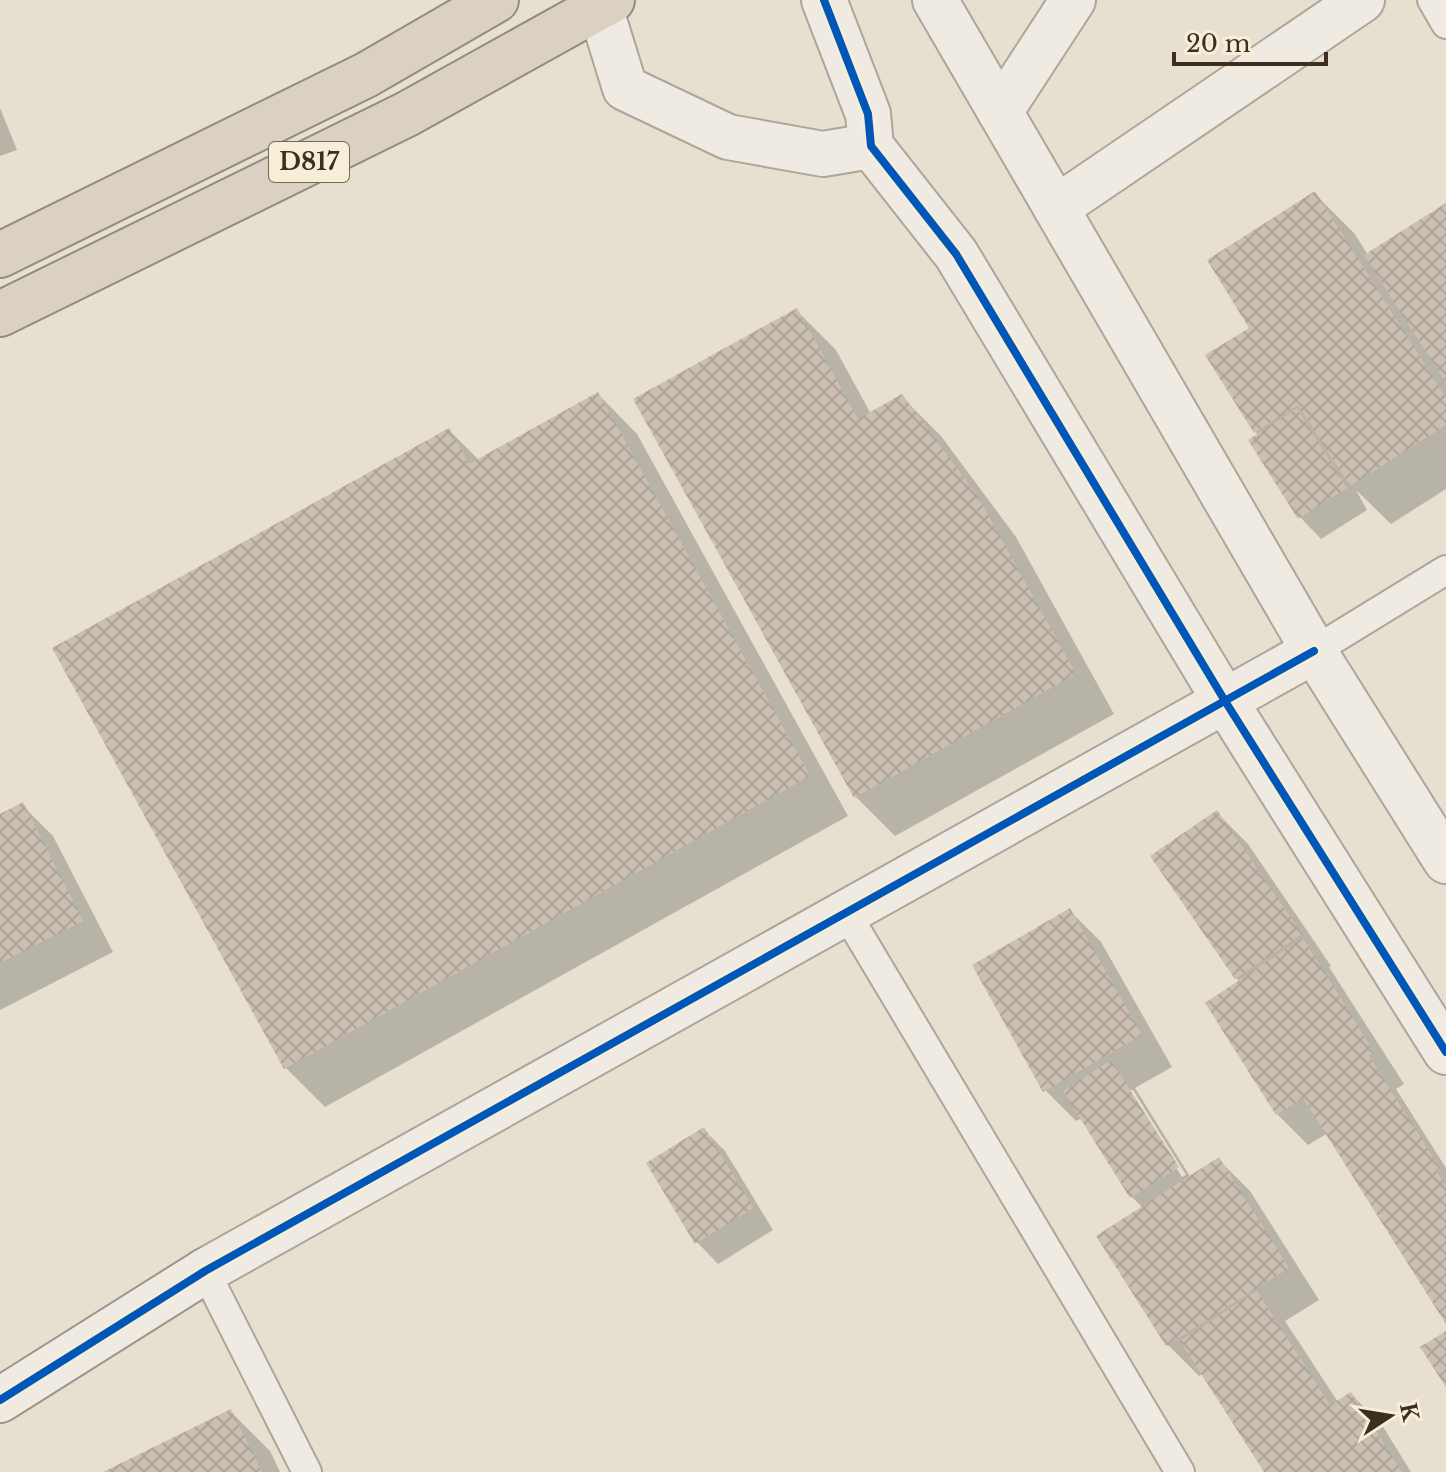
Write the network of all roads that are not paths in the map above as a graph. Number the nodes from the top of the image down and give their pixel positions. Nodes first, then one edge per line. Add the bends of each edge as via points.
1 (496, 0) edge
2 (824, 0) edge
3 (935, 0) edge
4 (1073, 0) edge
5 (1362, 0) edge
6 (1432, 0) edge
7 (606, 4) edge
8 (1446, 24) edge
9 (1000, 112) junction
10 (871, 146) junction
11 (1056, 208) junction
12 (0, 255) edge
13 (0, 314) edge
14 (1446, 570) edge
15 (1314, 651) junction
16 (1225, 701) junction
17 (1446, 861) edge
18 (846, 913) junction
19 (1446, 1052) edge
20 (205, 1271) junction
21 (0, 1400) edge
22 (307, 1472) edge
23 (1180, 1472) edge

1 - 12 highway, D817 via 366,75
2 - 10 street via 868,114
3 - 9 street
4 - 9 street
5 - 11 street
6 - 8 lane
7 - 10 street via 625,88 728,137 823,154
7 - 13 highway, D817 via 407,114
9 - 11 street
10 - 16 street via 956,254
11 - 15 street
14 - 15 lane
15 - 16 street
15 - 17 street
16 - 18 street
16 - 19 street
18 - 20 street
18 - 23 lane
20 - 21 street
20 - 22 lane

